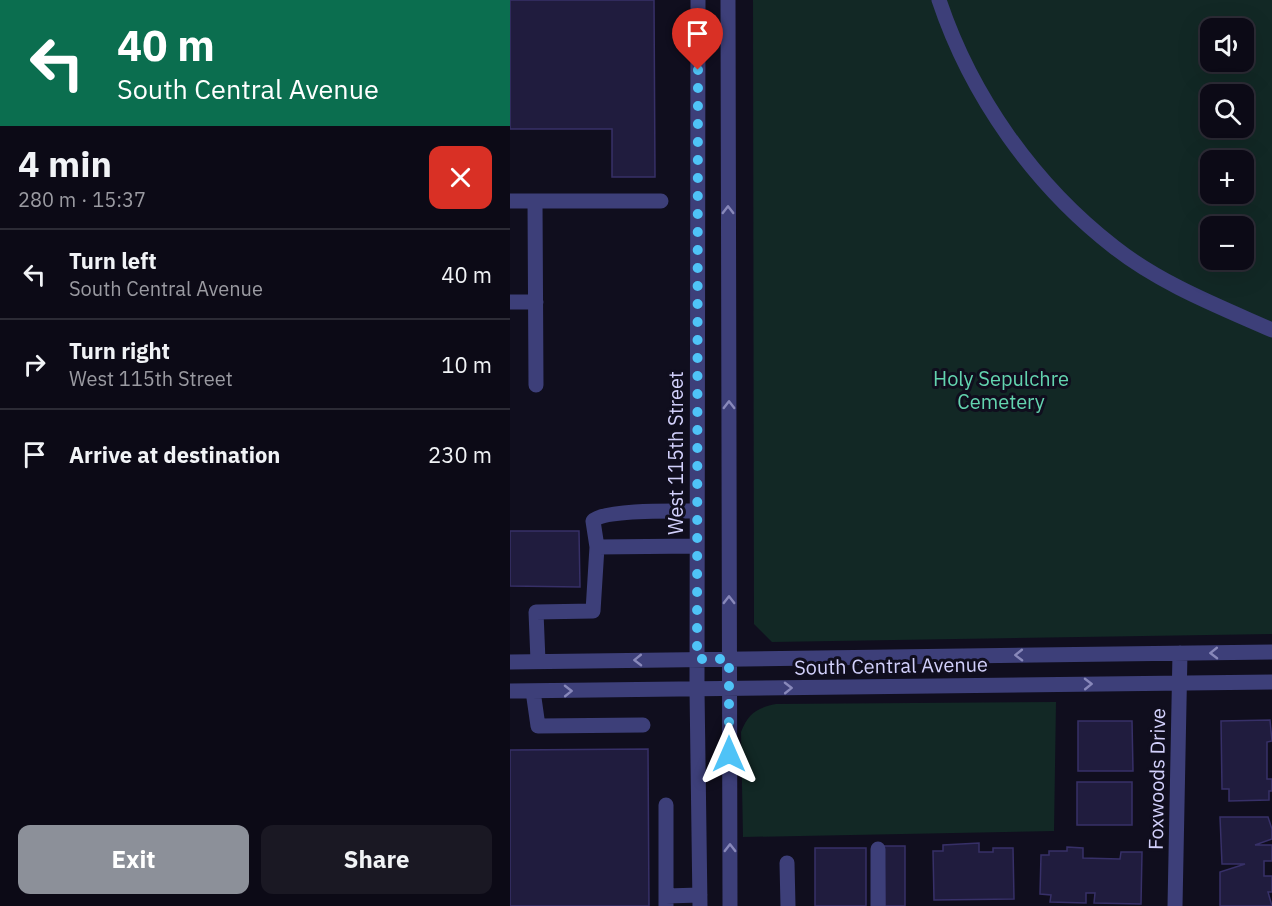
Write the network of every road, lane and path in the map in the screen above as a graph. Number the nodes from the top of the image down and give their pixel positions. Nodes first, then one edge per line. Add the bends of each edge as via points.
1 (698, 0) edge
2 (728, 0) edge
3 (939, 0) edge
4 (510, 201) edge
5 (535, 201) junction
6 (660, 201) dead end
7 (510, 302) edge
8 (536, 302) junction
9 (1272, 330) edge
10 (536, 385) dead end
11 (697, 511) junction
12 (697, 546) junction
13 (597, 547) junction
14 (1272, 652) edge
15 (1180, 653) junction
16 (697, 659) junction
17 (729, 659) junction
18 (538, 661) junction
19 (510, 662) edge
20 (1272, 682) edge
21 (1180, 683) junction
22 (729, 688) junction
23 (697, 689) junction
24 (510, 691) edge
25 (533, 691) junction
26 (643, 725) dead end
27 (666, 804) dead end
28 (878, 849) dead end
29 (787, 863) dead end
30 (666, 901) edge
31 (700, 901) edge
32 (730, 906) edge
33 (788, 906) edge
34 (879, 906) edge
35 (1175, 906) edge

1 - 11 street, West 115th Street
17 -> 2 street
3 - 9 street via 991,111 1060,198 1115,248 1170,283
4 - 5 street
5 - 6 street
5 - 8 street
7 - 8 street
8 - 10 street
11 - 12 street, West 115th Street
11 - 13 street via 598,516 593,521
12 - 13 street
12 - 16 street, West 115th Street
13 - 18 street via 593,611 536,612
14 -> 15 street, South Central Avenue
15 -> 17 street, South Central Avenue
15 - 21 street, Foxwoods Drive
16 - 17 street, South Central Avenue
16 -> 18 street, South Central Avenue
16 - 23 street, West 115th Street
17 - 22 street
18 - 19 street, South Central Avenue
20 - 21 street, South Central Avenue
22 -> 21 street, South Central Avenue
21 - 35 street, Foxwoods Drive
22 - 23 street, South Central Avenue
32 -> 22 street
25 -> 23 street, South Central Avenue
23 - 31 street, West 115th Street
24 - 25 street, South Central Avenue
25 - 26 street via 538,726
27 - 30 street
28 - 34 street
29 - 33 street
30 - 31 street

